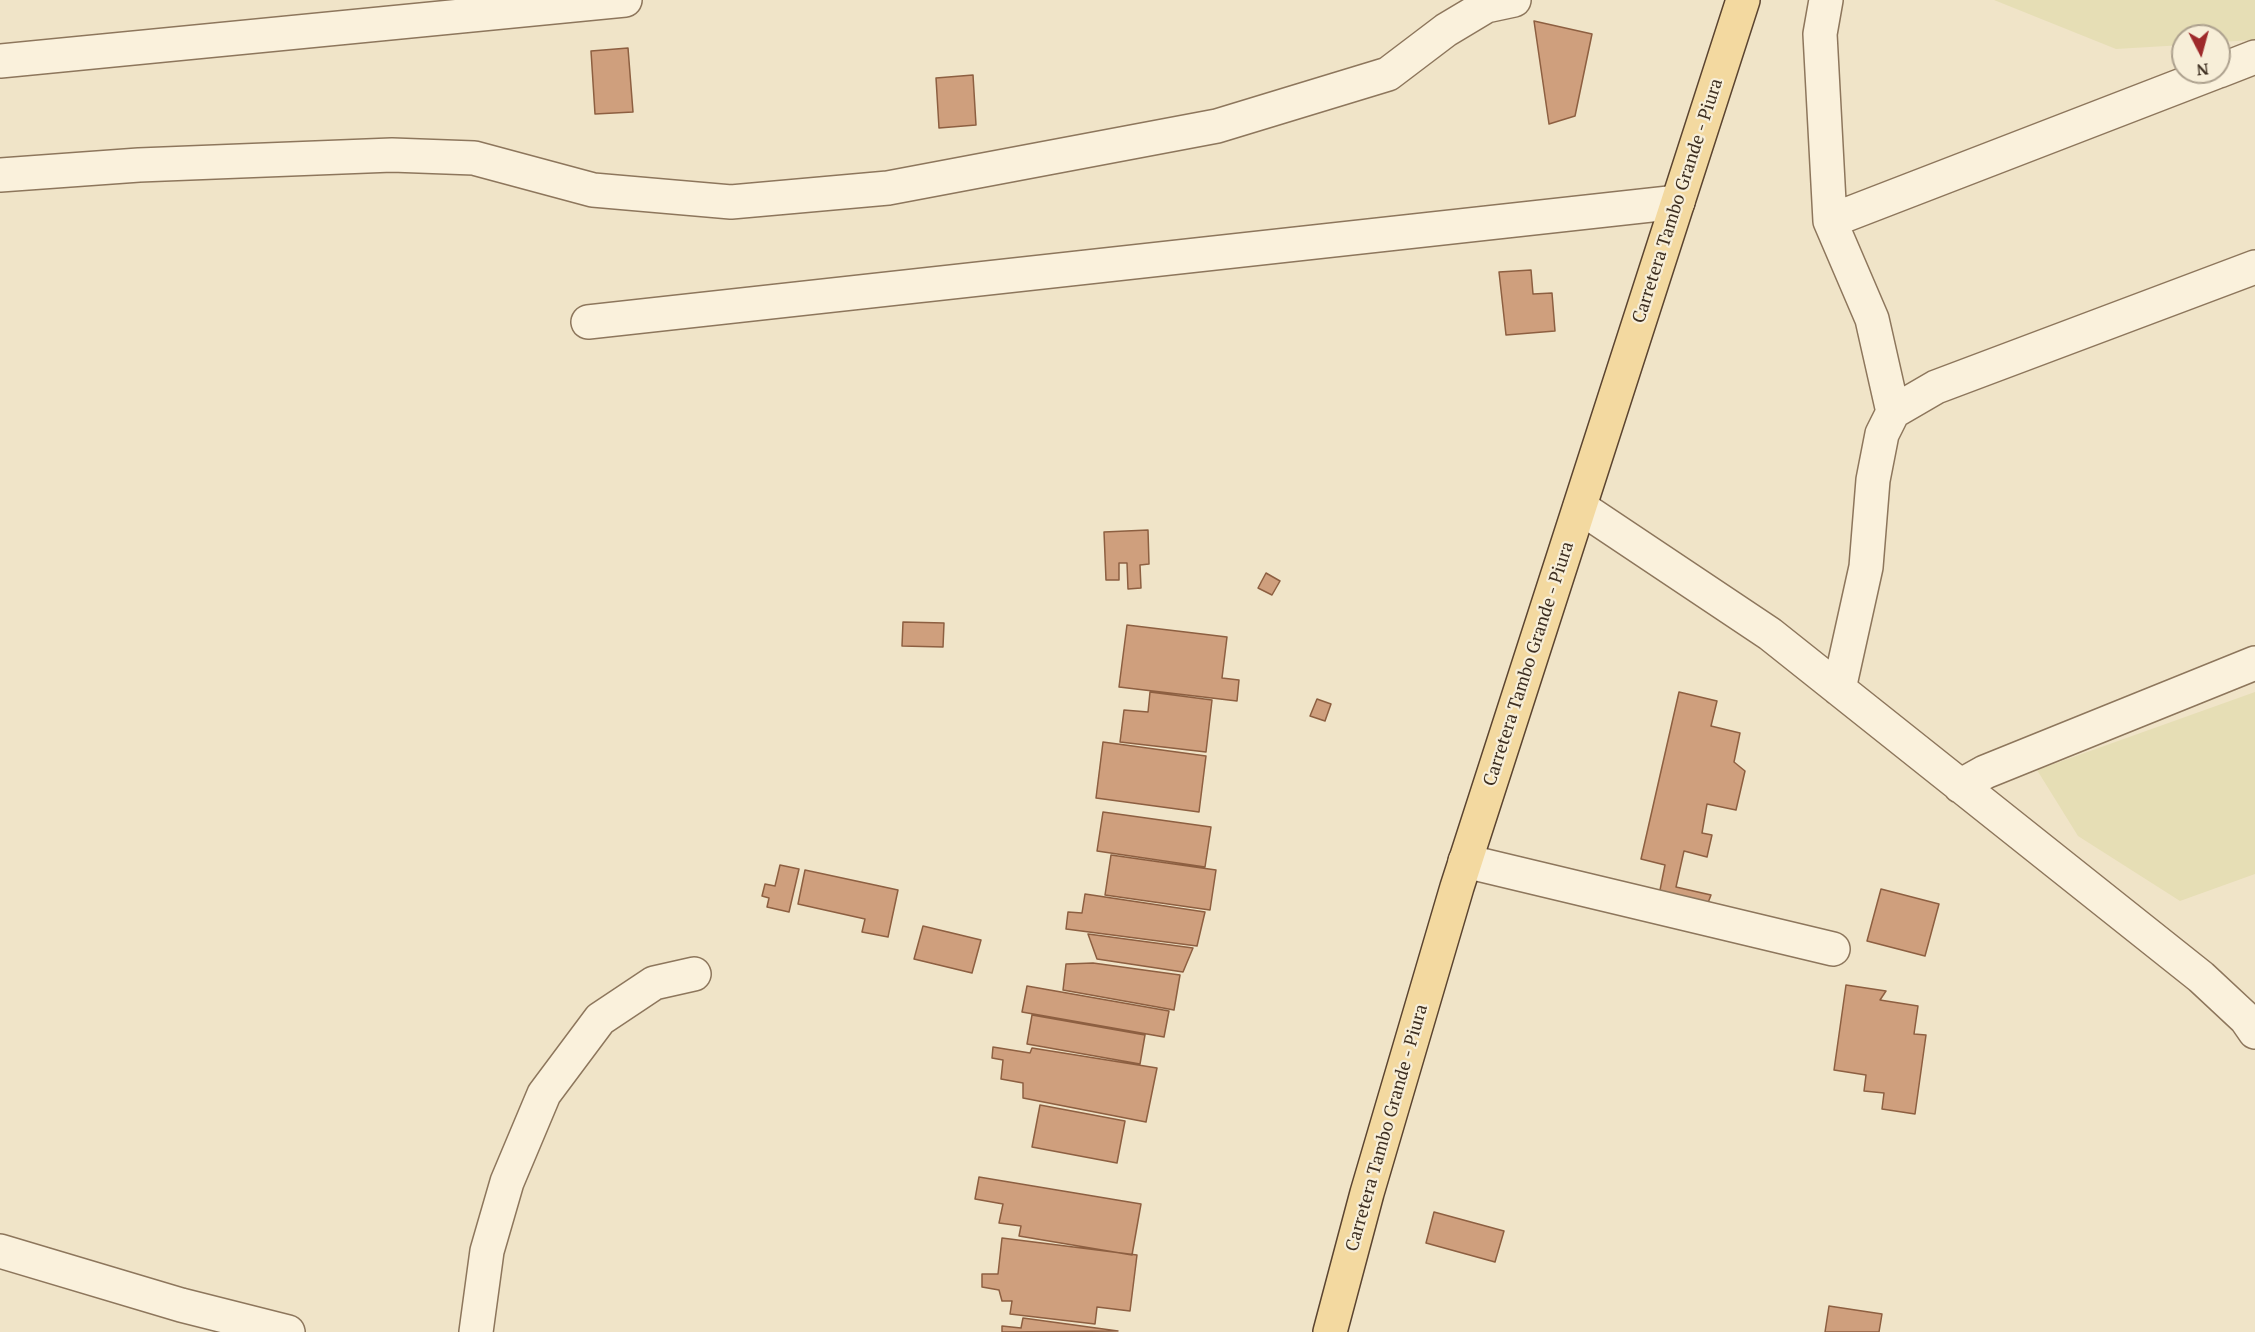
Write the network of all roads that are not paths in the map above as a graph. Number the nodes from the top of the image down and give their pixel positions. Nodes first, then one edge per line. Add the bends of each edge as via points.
1 (625, 0) edge
2 (1514, 0) edge
3 (1743, 0) edge
4 (1826, 0) edge
5 (2255, 57) edge
6 (0, 61) edge
7 (2231, 66) edge
8 (2183, 84) edge
9 (0, 175) edge
10 (1678, 202) junction
11 (1830, 221) junction
12 (2255, 267) edge
13 (588, 322) dead end
14 (1893, 412) junction
15 (1580, 507) junction
16 (2255, 663) edge
17 (1839, 689) junction
18 (1960, 786) junction
19 (1465, 861) junction
20 (1833, 950) dead end
21 (694, 974) dead end
22 (2255, 1032) edge
23 (0, 1251) edge
24 (288, 1332) edge
25 (476, 1332) edge
26 (1330, 1332) edge

1 - 6 street
2 - 9 street via 1486,6 1446,30 1388,74 1217,126 888,188 731,202 593,190 474,158 392,154
3 - 10 main road, Carretera Tambo Grande - Piura
4 - 11 street via 1820,34
5 - 7 street
8 - 11 street
10 - 13 street
10 - 15 main road, Carretera Tambo Grande - Piura
11 - 14 street via 1872,319
12 - 14 street via 1936,387
14 - 17 street via 1882,434 1873,480 1866,567
15 - 17 street via 1770,634
15 - 19 main road, Carretera Tambo Grande - Piura
16 - 18 street via 1985,772
17 - 18 street
18 - 22 street via 2201,976
19 - 20 street
19 - 26 main road, Carretera Tambo Grande - Piura via 1367,1192
21 - 25 street via 654,983 600,1019 544,1094 507,1182 487,1251
23 - 24 street

